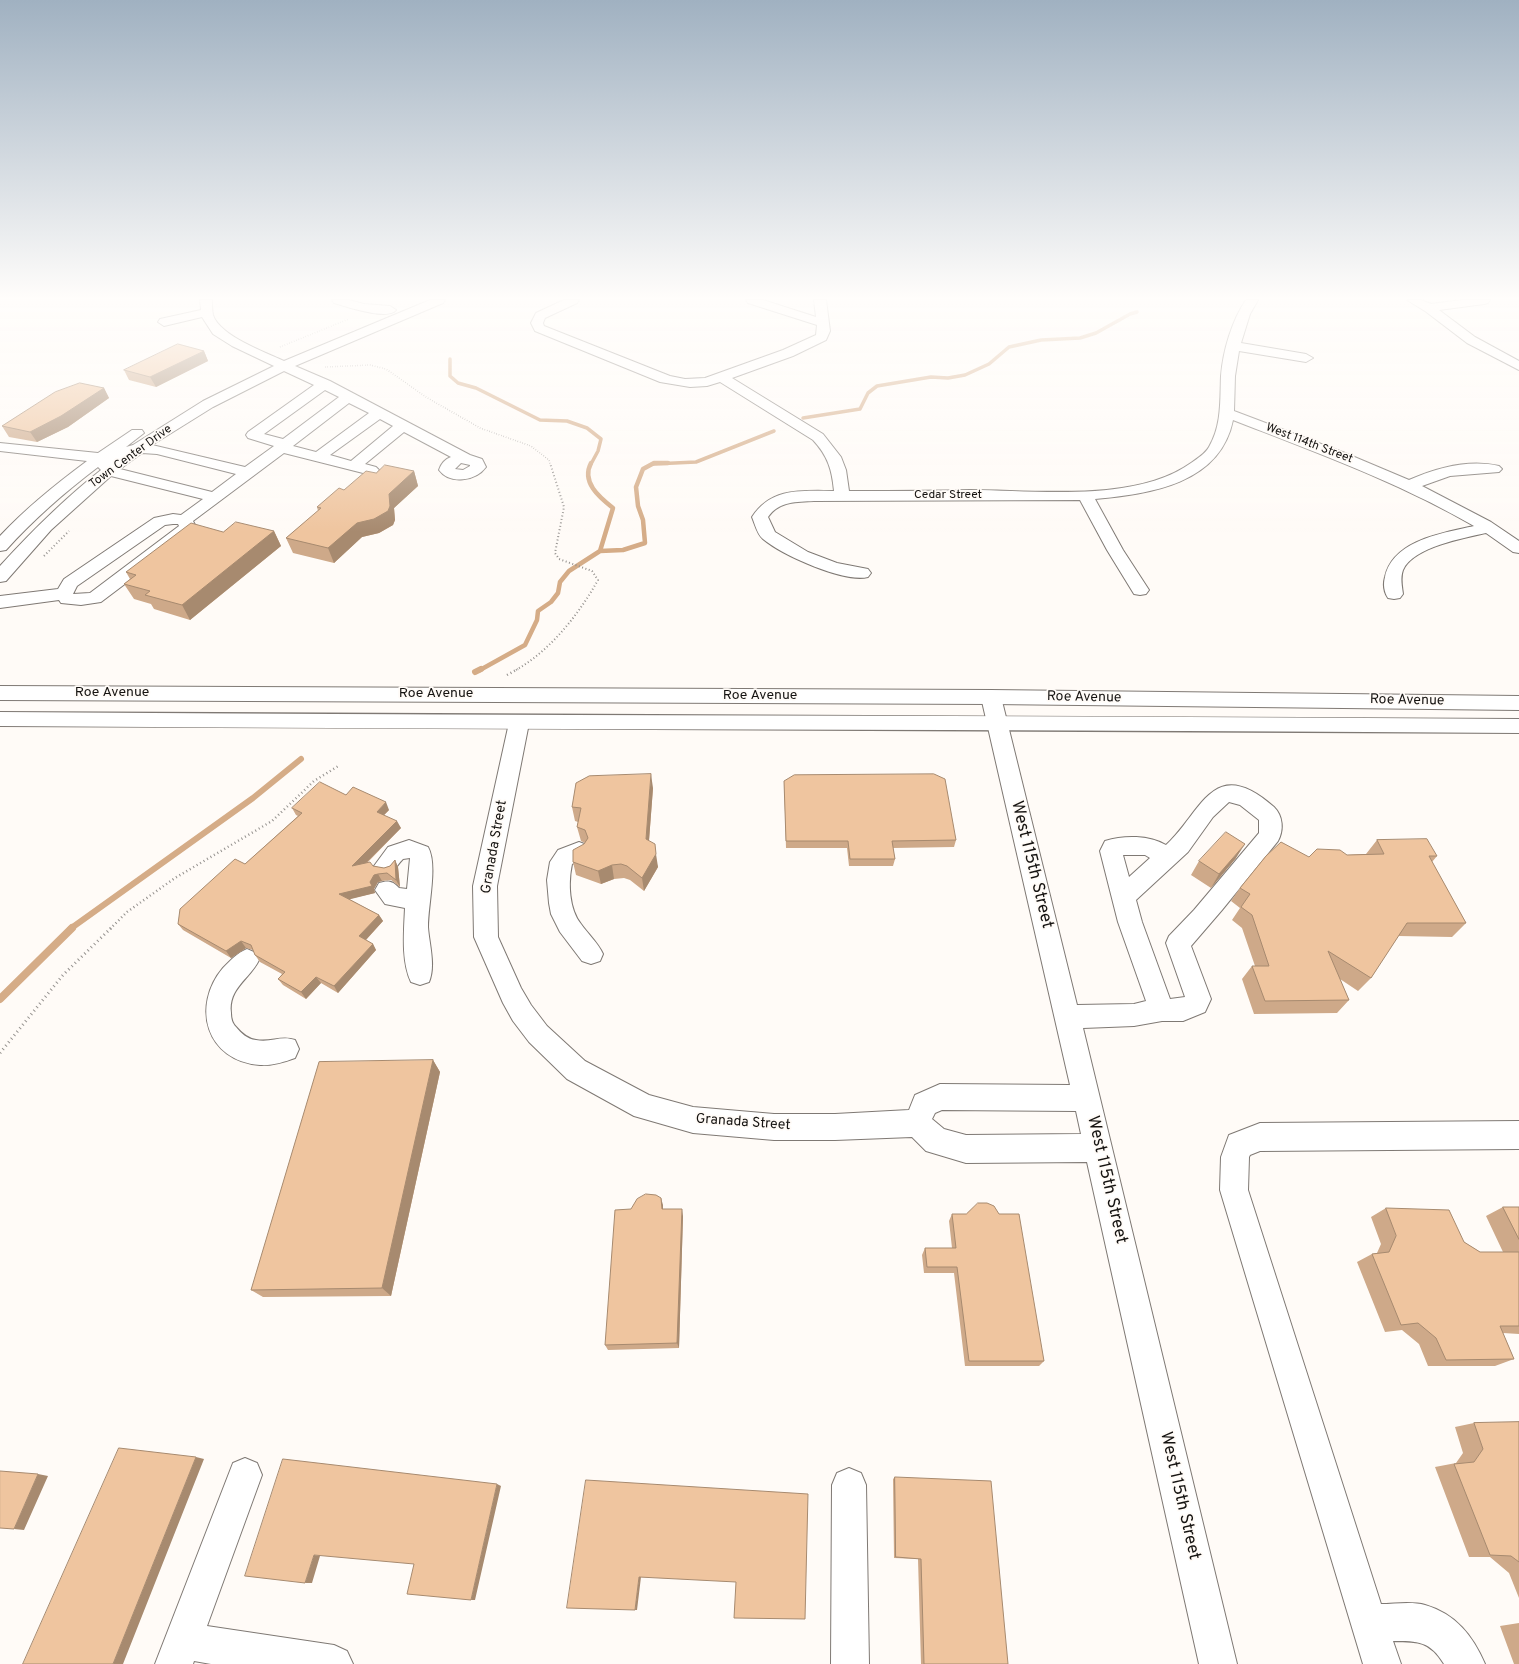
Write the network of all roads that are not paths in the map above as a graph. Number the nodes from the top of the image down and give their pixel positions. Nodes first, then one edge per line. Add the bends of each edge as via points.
1 (232, 378) edge
2 (261, 378) edge
3 (312, 378) edge
4 (664, 378) edge
5 (719, 378) edge
6 (722, 378) edge
7 (1228, 378) edge
8 (325, 384) junction
9 (347, 396) junction
10 (379, 413) junction
11 (1227, 413) junction
12 (403, 425) junction
13 (284, 446) junction
14 (0, 447) edge
15 (140, 448) junction
16 (58, 454) junction
17 (318, 457) junction
18 (100, 458) junction
19 (465, 458) dead end
20 (355, 465) junction
21 (1494, 469) dead end
22 (371, 470) edge
23 (109, 471) junction
24 (249, 473) junction
25 (70, 482) junction
26 (1409, 486) junction
27 (1085, 495) junction
28 (842, 496) junction
29 (215, 497) junction
30 (184, 520) junction
31 (1488, 528) junction
32 (1, 544) edge
33 (1519, 548) edge
34 (862, 573) dead end
35 (0, 577) edge
36 (1140, 590) dead end
37 (64, 594) junction
38 (1394, 594) dead end
39 (0, 602) edge
40 (0, 693) edge
41 (594, 695) junction
42 (1519, 703) edge
43 (994, 709) junction
44 (0, 719) edge
45 (520, 723) junction
46 (1519, 726) edge
47 (579, 851) edge
48 (1167, 857) junction
49 (385, 866) edge
50 (387, 890) dead end
51 (1124, 896) junction
52 (417, 900) junction
53 (591, 954) dead end
54 (247, 960) dead end
55 (420, 974) dead end
56 (1162, 1010) junction
57 (1068, 1017) junction
58 (286, 1049) dead end
59 (1087, 1098) junction
60 (917, 1123) junction
61 (1519, 1135) edge
62 (1099, 1148) junction
63 (245, 1475) dead end
64 (849, 1485) dead end
65 (1369, 1622) junction
66 (179, 1652) edge
67 (289, 1661) edge
68 (334, 1664) edge
69 (850, 1664) edge
70 (1218, 1664) edge
71 (1382, 1664) edge
72 (1466, 1664) edge

1 - 18 street, Town Center Drive via 179,406
2 - 15 street, Town Center Drive via 207,405
3 - 8 street
4 - 5 street via 678,383 707,382
6 - 28 street via 818,437 831,450 838,464
7 - 11 street via 1230,393
8 - 9 street
8 - 13 street via 253,435
9 - 10 street
9 - 13 street via 343,402
10 - 12 street
10 - 17 street
11 - 26 street, West 114th Street via 1348,459
11 - 27 street, Cedar Street via 1218,445 1201,463 1183,474 1146,487
12 - 19 street
12 - 20 street
13 - 17 street
13 - 24 street
14 - 16 street
15 - 18 street
15 - 23 street, Town Center Drive
15 - 24 street
16 - 18 street
16 - 25 street via 70,471
17 - 20 street
18 - 23 street
18 - 25 street, Town Center Drive
20 - 22 street
21 - 26 street via 1441,472
23 - 29 street
23 - 35 street, Town Center Drive via 40,531
24 - 29 street
25 - 32 street, Town Center Drive
26 - 31 street, West 114th Street via 1448,504
27 - 28 street, Cedar Street
27 - 36 street
28 - 34 street, Cedar Street via 780,499 766,506 760,517 768,535 802,556 833,567
29 - 30 street
30 - 37 street via 160,521 70,583
30 - 37 street via 188,527 182,534 95,598 81,600 67,598
31 - 33 street, West 114th Street
31 - 38 street via 1437,541 1403,558 1395,568 1392,582
37 - 39 street
40 - 41 street, Roe Avenue
41 - 43 street, Roe Avenue
41 - 45 street via 537,712
42 - 43 street, Roe Avenue
43 - 45 street, Roe Avenue
43 - 46 street, Roe Avenue
43 - 57 street, West 115th Street
44 - 45 street, Roe Avenue
45 - 60 street, Granada Street via 485,886 486,937 522,1013 538,1034 576,1070 644,1107 693,1120 774,1127
47 - 53 street via 566,856 561,862 559,895 569,927
48 - 51 street
48 - 51 street via 1149,846 1113,846 1111,851
48 - 56 street via 1182,843 1210,806 1223,795 1251,800 1270,817 1270,835 1196,925 1178,943 1198,999 1196,1004 1183,1010
49 - 52 street via 391,856 401,850 411,848 420,852 422,863
50 - 52 street via 393,896
51 - 56 street via 1130,922
52 - 55 street
54 - 58 street via 224,987 219,1000 220,1024 232,1043 243,1048 255,1052
56 - 57 street via 1134,1015
57 - 59 street, West 115th Street
59 - 60 street via 940,1097 925,1104
59 - 62 street, West 115th Street
60 - 62 street via 936,1141 966,1149
61 - 65 street via 1260,1137 1239,1145 1235,1157 1234,1190
62 - 70 street, West 115th Street
63 - 66 street
64 - 69 street
65 - 71 street
65 - 72 street via 1424,1623 1451,1640
66 - 67 street
67 - 68 street

